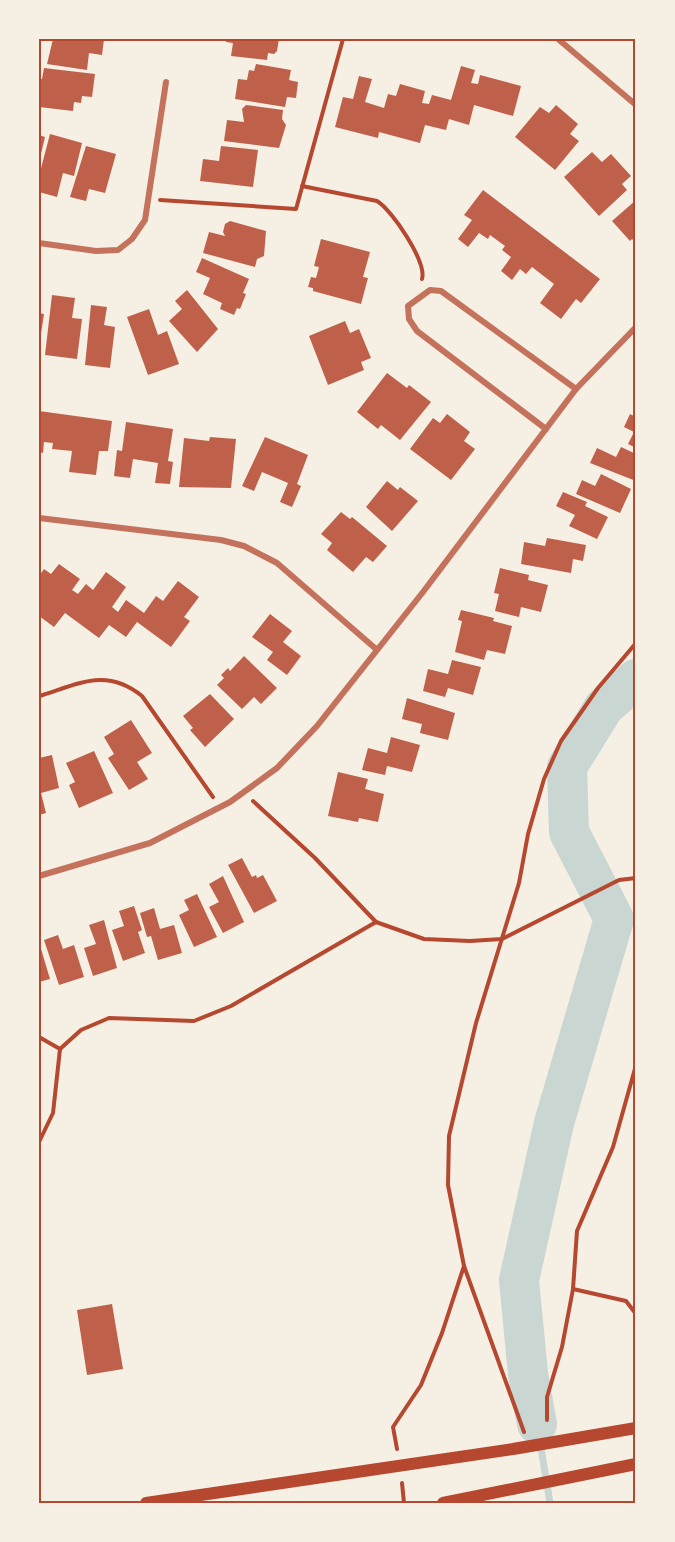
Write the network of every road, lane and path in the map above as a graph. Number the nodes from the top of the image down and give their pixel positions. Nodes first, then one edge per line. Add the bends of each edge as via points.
1 (343, 39) edge
2 (558, 39) edge
3 (166, 82) dead end
4 (636, 105) edge
5 (302, 186) junction
6 (148, 199) junction
7 (39, 243) edge
8 (418, 296) junction
9 (636, 327) edge
10 (576, 389) junction
11 (546, 429) junction
12 (39, 518) edge
13 (636, 643) edge
14 (376, 649) junction
15 (39, 696) edge
16 (245, 793) junction
17 (220, 807) junction
18 (39, 876) edge
19 (636, 878) edge
20 (376, 922) junction
21 (502, 939) junction
22 (39, 1037) edge
23 (60, 1049) junction
24 (636, 1065) edge
25 (39, 1142) edge
26 (464, 1266) junction
27 (573, 1289) junction
28 (636, 1314) edge
29 (546, 1419) dead end
30 (636, 1428) edge
31 (525, 1435) dead end
32 (636, 1464) edge
33 (399, 1466) junction
34 (146, 1503) edge
35 (404, 1503) edge
36 (443, 1503) edge

1 - 5 path
2 - 4 street
3 - 6 street
5 - 6 path via 296,209
5 - 8 path via 386,206 424,274
6 - 7 street via 145,220 132,239 118,250
8 - 10 street via 430,290 441,291
8 - 11 street via 408,306 409,319 417,331
9 - 10 street
10 - 11 street
11 - 14 street
12 - 14 street via 244,546 277,563
13 - 21 path via 561,741 544,779
14 - 16 street via 317,726 277,768
15 - 17 path via 100,678 130,686 142,696
16 - 17 street
16 - 20 path
17 - 18 street via 150,843
19 - 21 path via 619,880
20 - 21 path via 424,939
20 - 23 path via 231,1006 194,1020 110,1018 81,1030
21 - 26 path via 476,1023 449,1136 448,1185
22 - 23 path
23 - 25 path via 53,1113
24 - 27 path via 613,1147 577,1232
26 - 31 path
26 - 33 path via 421,1386 393,1427
27 - 28 path via 626,1301
27 - 29 path via 547,1397
30 - 33 main road
32 - 36 main road
33 - 34 main road
33 - 35 path

